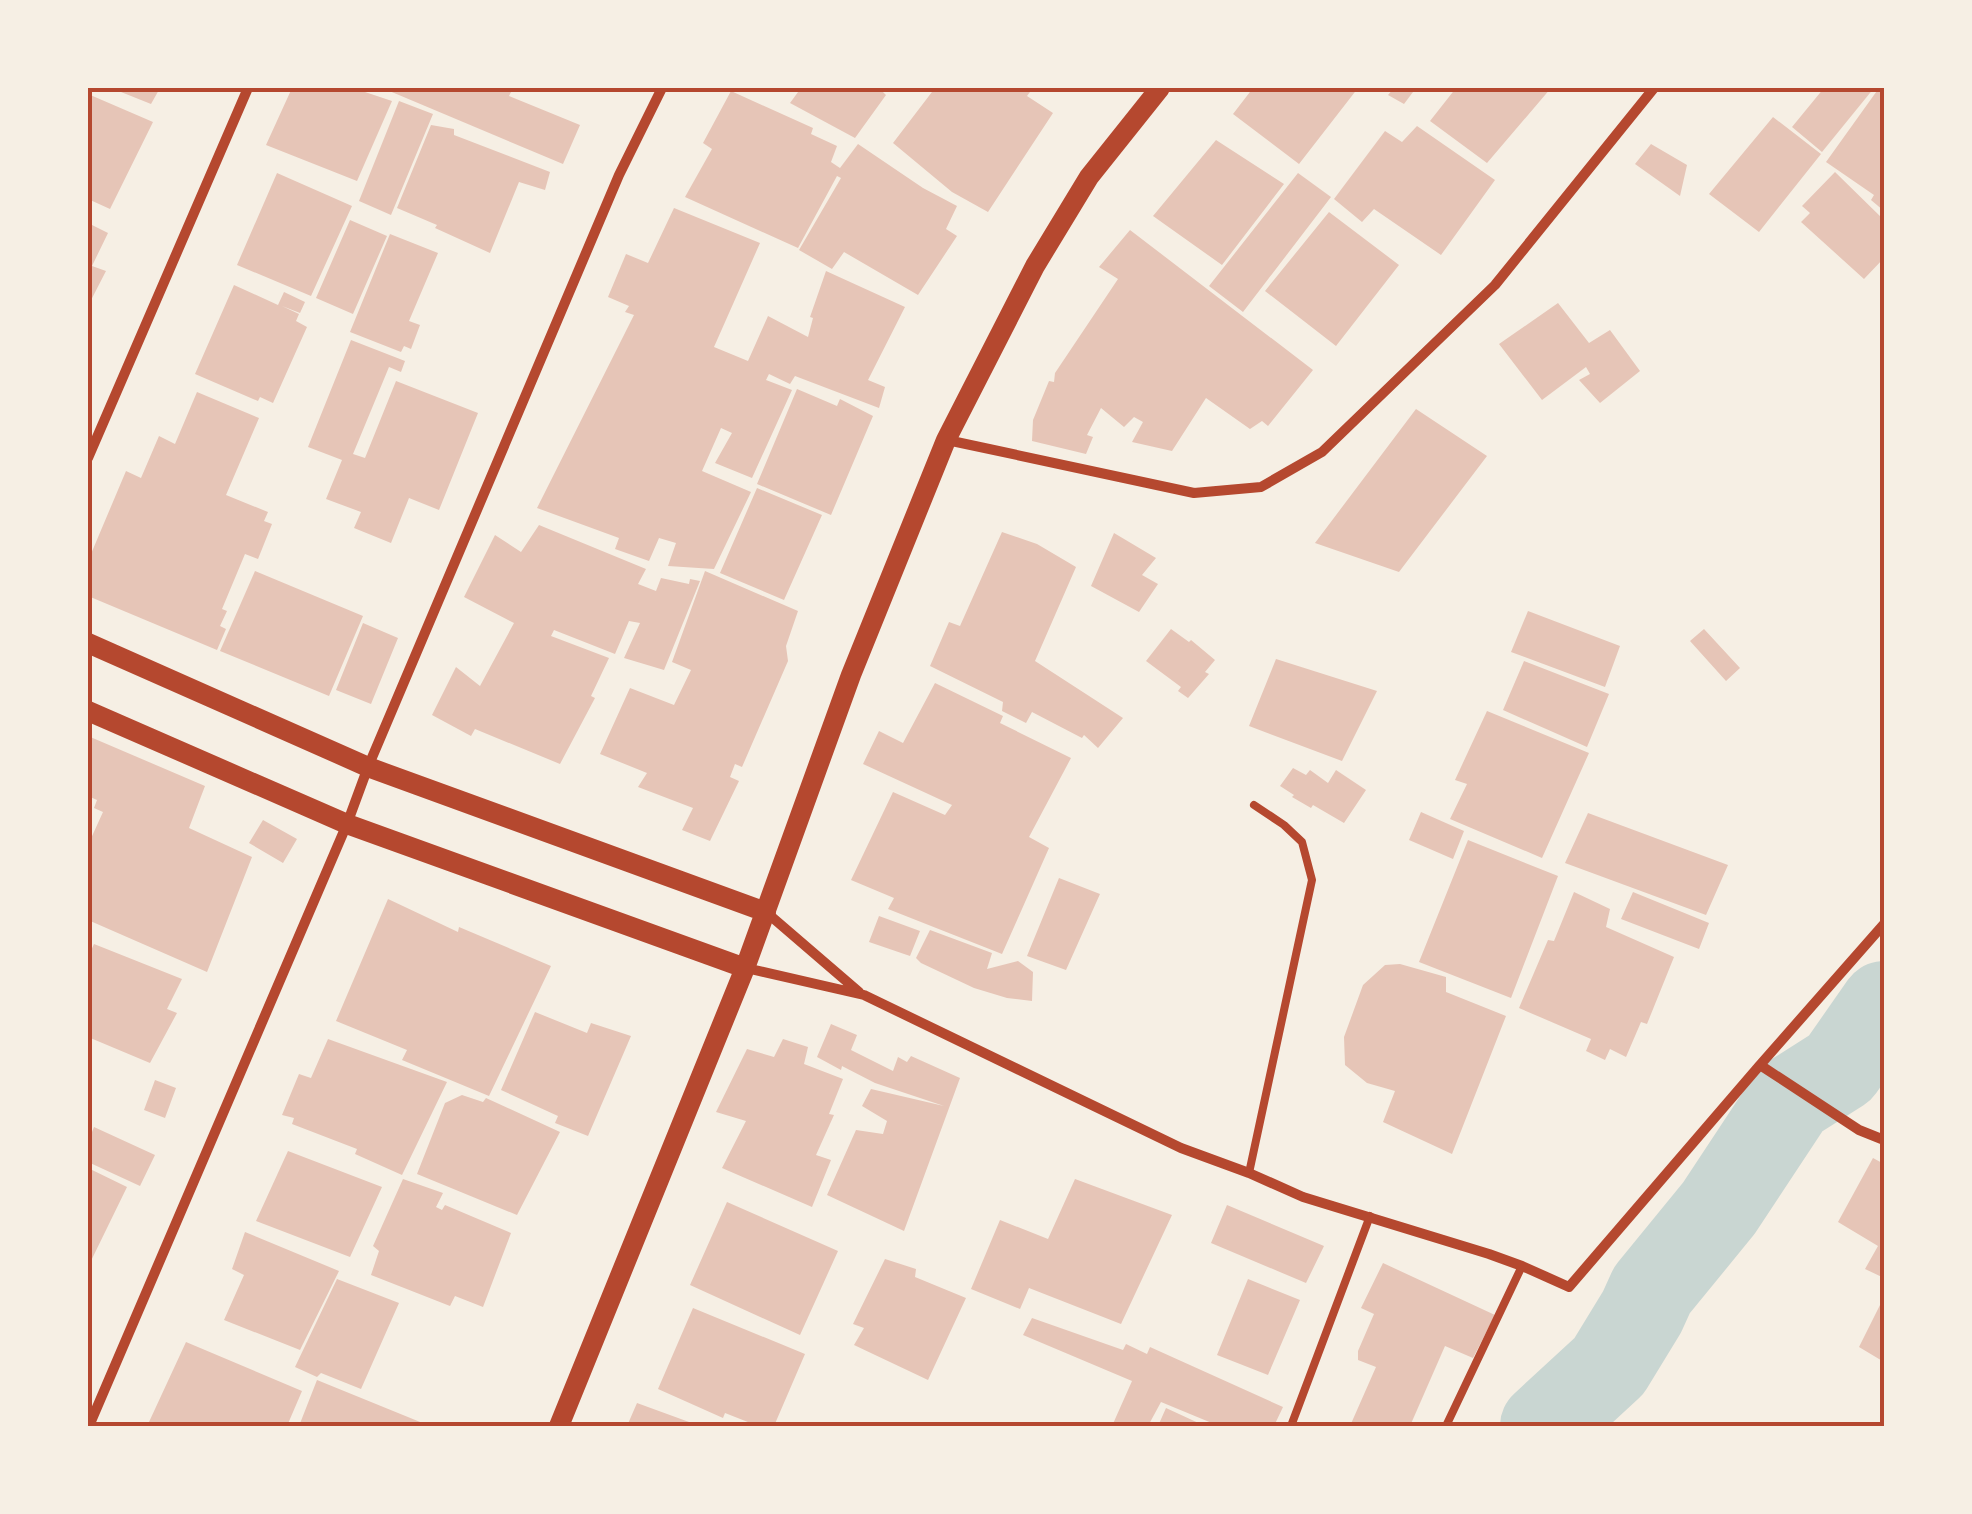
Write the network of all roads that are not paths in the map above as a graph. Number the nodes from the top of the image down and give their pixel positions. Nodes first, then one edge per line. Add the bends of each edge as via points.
1 (248, 88) edge
2 (662, 88) edge
3 (1160, 88) edge
4 (1654, 88) edge
5 (946, 440) junction
6 (88, 458) edge
7 (88, 643) edge
8 (88, 712) edge
9 (368, 767) junction
10 (1254, 805) dead end
11 (347, 824) junction
12 (766, 912) junction
13 (1884, 924) edge
14 (745, 968) junction
15 (864, 996) junction
16 (1760, 1065) junction
17 (1884, 1140) edge
18 (1249, 1173) junction
19 (1370, 1216) junction
20 (1522, 1266) junction
21 (89, 1426) edge
22 (559, 1426) edge
23 (1291, 1426) edge
24 (1446, 1426) edge

1 - 6 street
2 - 9 street
3 - 5 main road via 1089,177
4 - 5 street via 1495,285 1322,452 1261,486 1194,494
5 - 12 main road via 851,675
7 - 9 main road
8 - 11 main road
9 - 11 street
9 - 12 main road
10 - 18 lane via 1302,842 1312,880
11 - 14 main road
11 - 21 street
12 - 14 main road
12 - 15 street
13 - 16 street
14 - 15 street
14 - 22 main road
15 - 18 street via 1181,1148
16 - 17 street
16 - 20 street via 1569,1288
18 - 19 street
19 - 20 street
19 - 23 lane
20 - 24 lane

